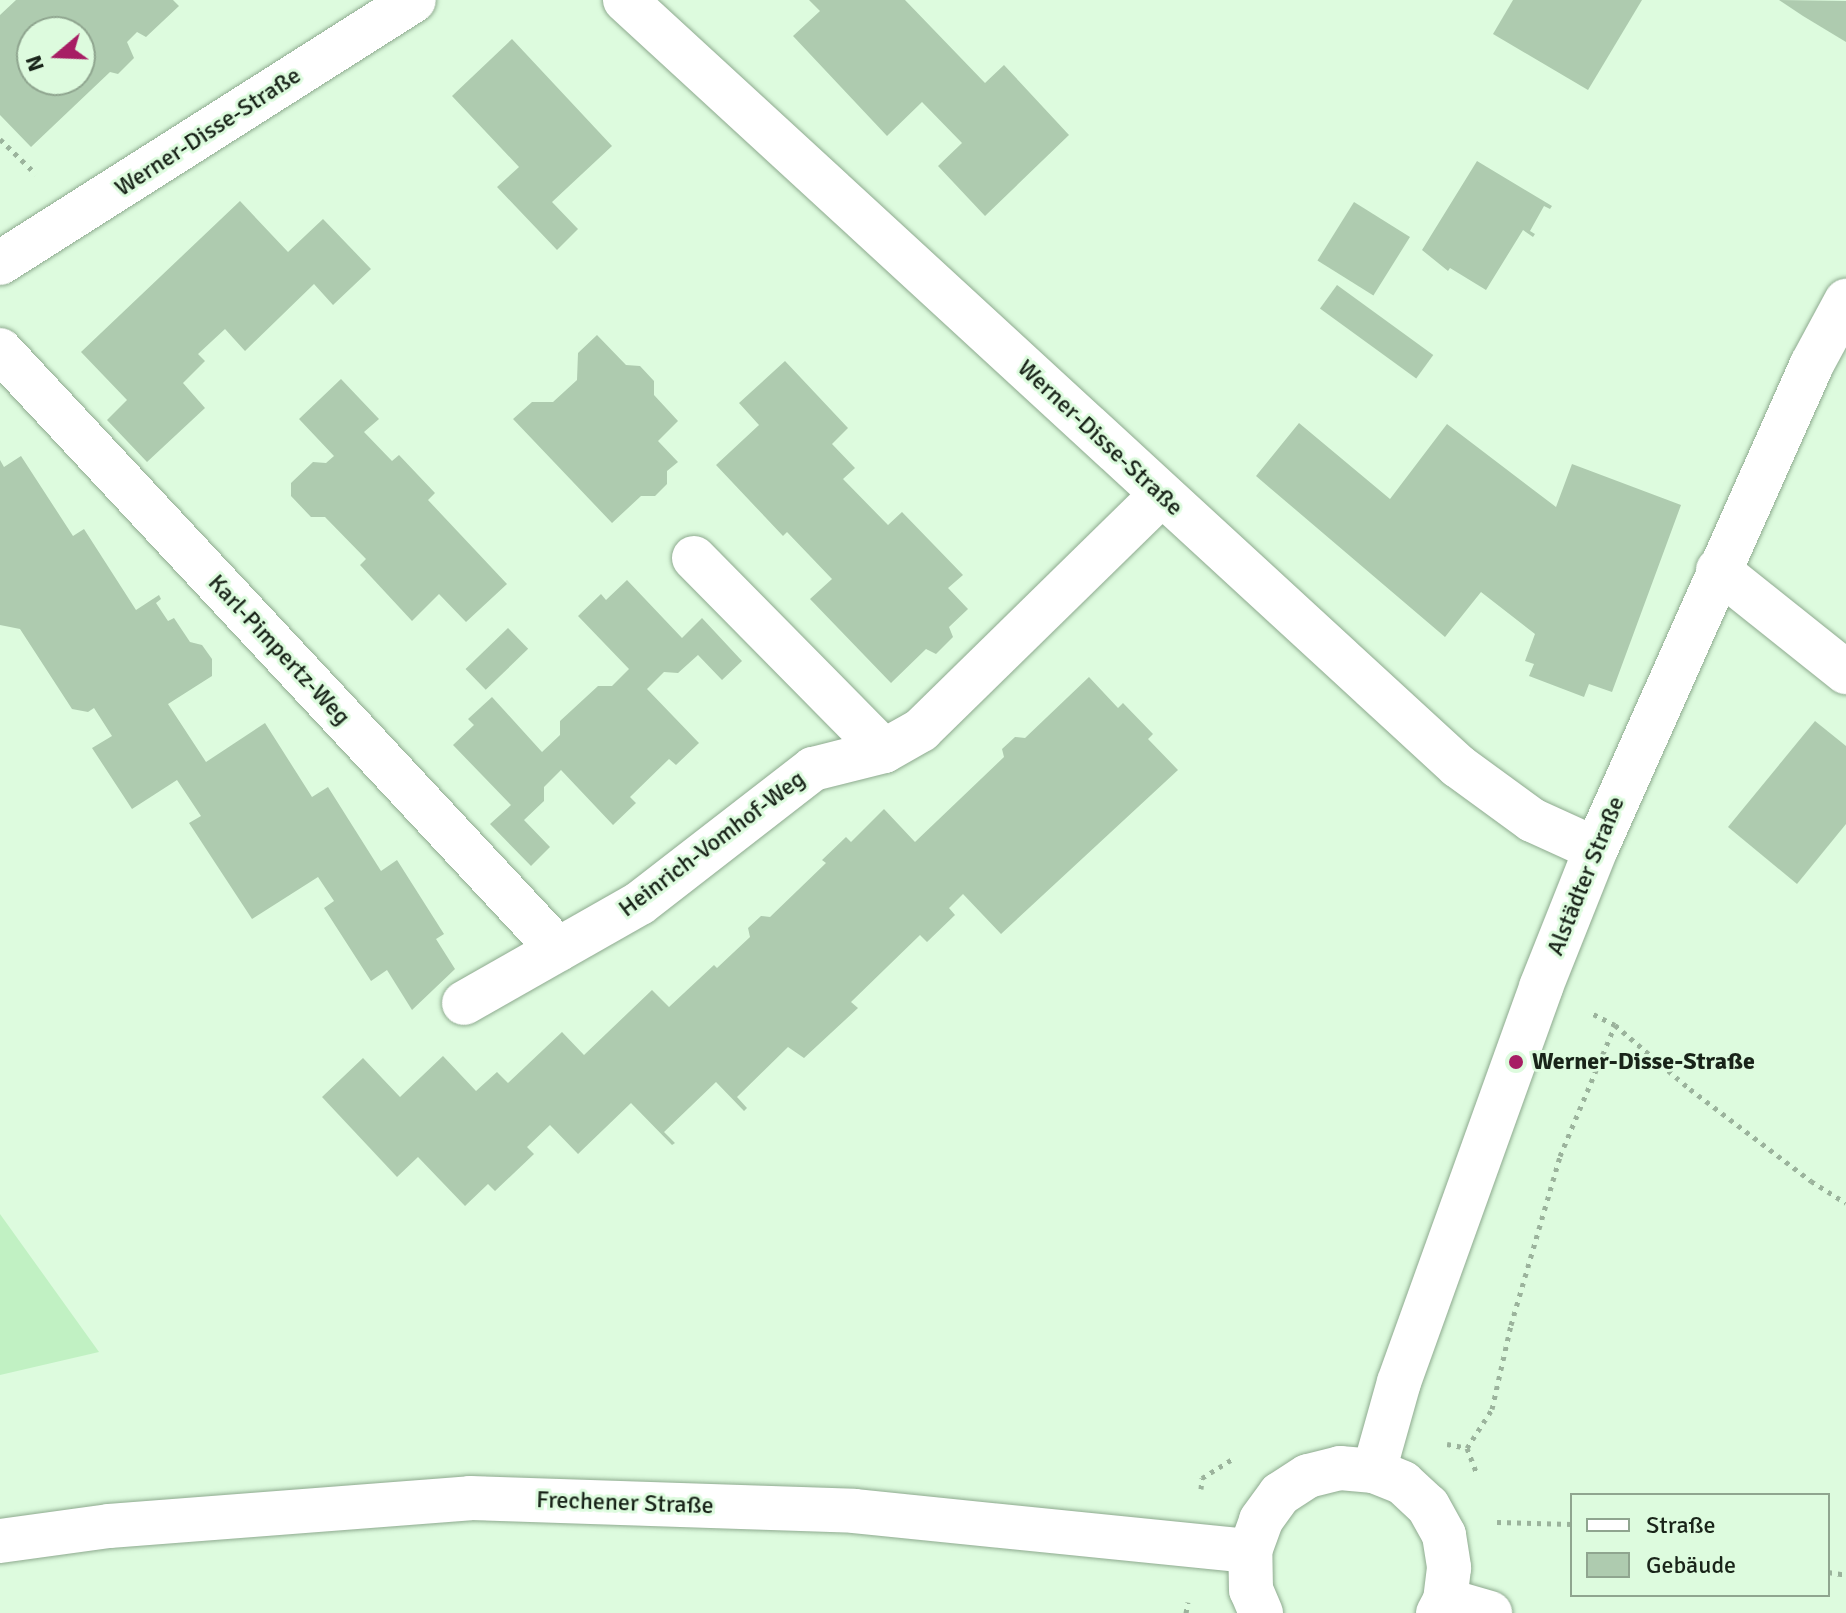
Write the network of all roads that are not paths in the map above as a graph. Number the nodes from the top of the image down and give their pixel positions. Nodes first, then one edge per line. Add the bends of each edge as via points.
1 (414, 0) edge
2 (625, 0) edge
3 (0, 263) edge
4 (1846, 301) edge
5 (0, 350) edge
6 (1161, 495) junction
7 (694, 558) dead end
8 (1718, 570) junction
9 (1846, 672) edge
10 (884, 751) junction
11 (1596, 849) junction
12 (558, 949) junction
13 (464, 1003) dead end
14 (1374, 1471) junction
15 (0, 1541) edge
16 (1250, 1551) junction
17 (1442, 1607) edge
18 (1261, 1613) edge
19 (1490, 1613) edge

1 - 3 street, Werner-Disse-Straße
2 - 6 street, Werner-Disse-Straße
4 - 8 street, Alstädter Straße
5 - 12 street, Karl-Pimpertz-Weg
6 - 10 street, Heinrich-Vomhof-Weg via 921,730
6 - 11 street, Werner-Disse-Straße via 1458,766 1532,820
7 - 10 street
8 - 9 street
8 - 11 street, Alstädter Straße
10 - 12 street, Heinrich-Vomhof-Weg via 813,769 640,903
11 - 14 street, Alstädter Straße via 1399,1382
12 - 13 street, Heinrich-Vomhof-Weg
14 - 16 street via 1340,1468 1280,1494 1261,1520
14 - 17 street via 1403,1483 1428,1506 1444,1535 1449,1568
15 - 16 street, Frechener Straße via 109,1526 470,1498 854,1511
16 - 18 street via 1251,1590
17 - 19 street

